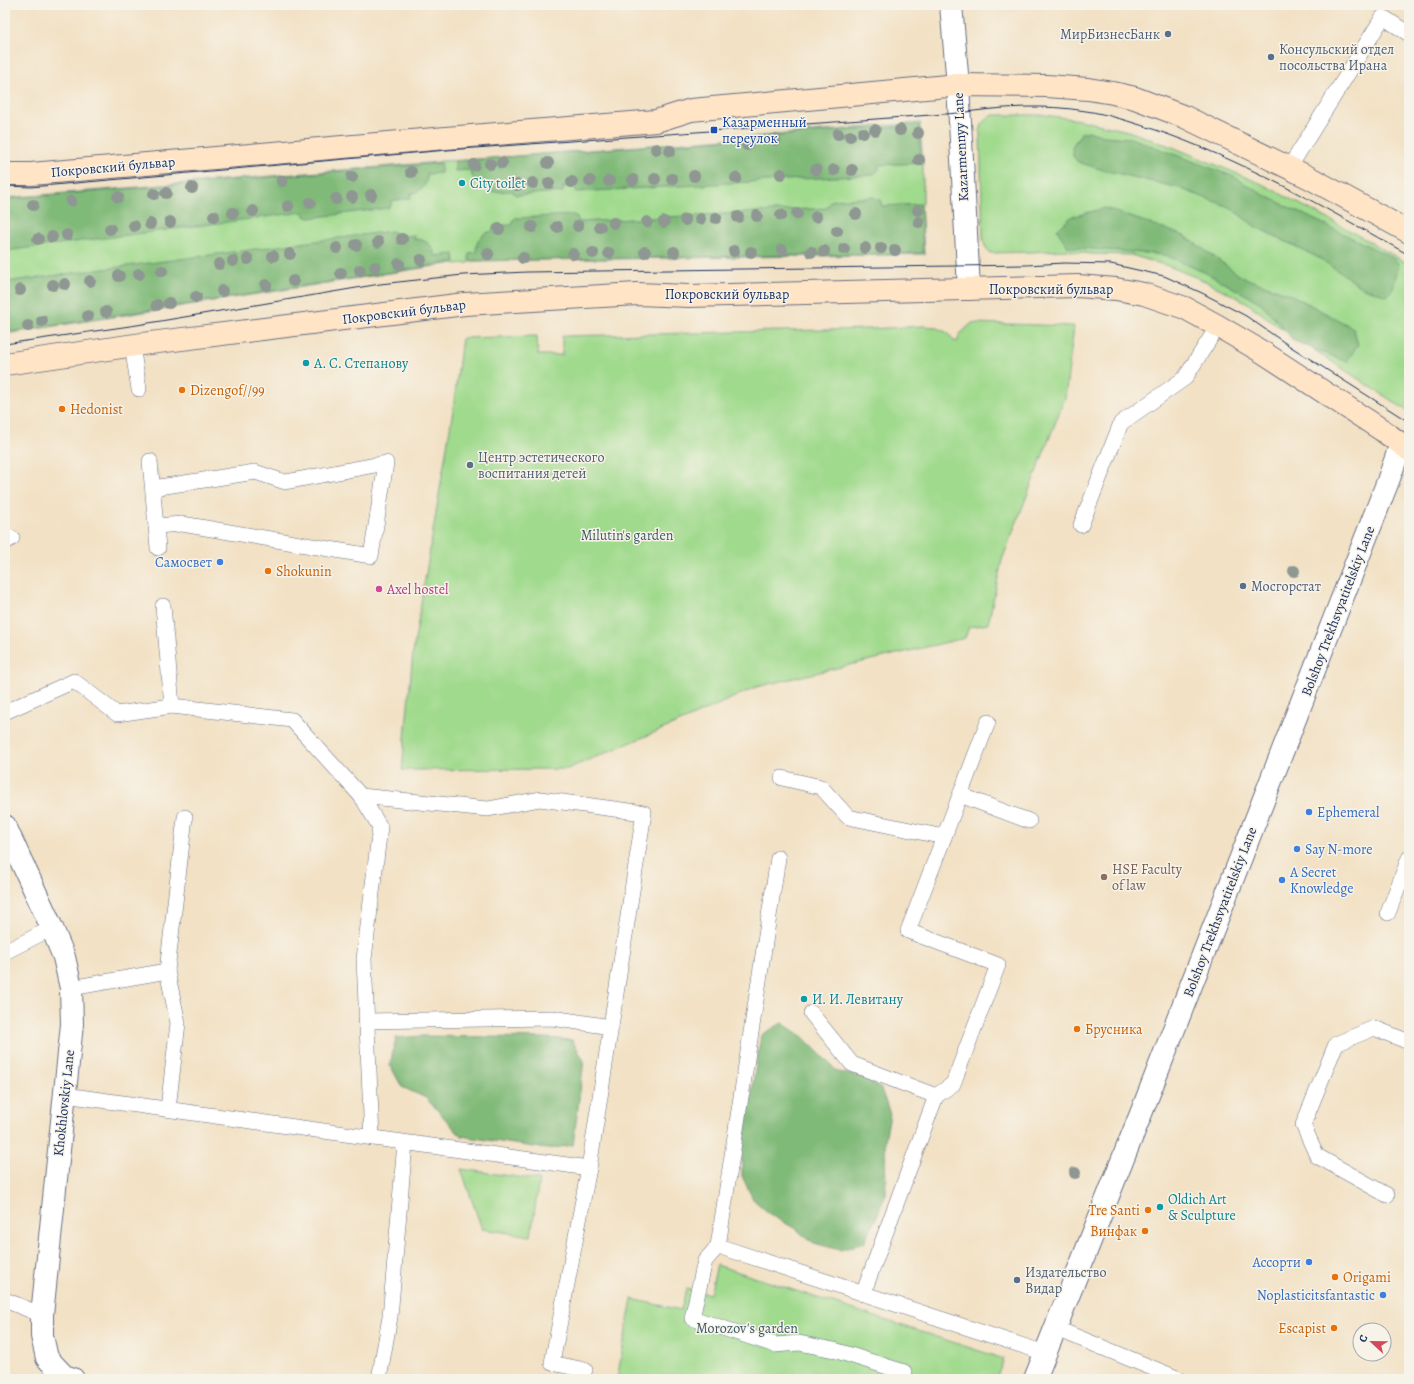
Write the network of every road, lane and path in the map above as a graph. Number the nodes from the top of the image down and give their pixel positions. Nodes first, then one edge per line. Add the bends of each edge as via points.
1 (952, 5) edge
2 (1409, 34) edge
3 (958, 86) junction
4 (1289, 168) junction
5 (5, 174) edge
6 (1409, 232) edge
7 (969, 289) junction
8 (1218, 326) junction
9 (132, 346) junction
10 (5, 364) edge
11 (139, 390) dead end
12 (1405, 447) edge
13 (150, 461) dead end
14 (153, 488) junction
15 (156, 526) junction
16 (1081, 526) dead end
17 (158, 548) dead end
18 (163, 606) dead end
19 (172, 706) junction
20 (5, 712) edge
21 (988, 722) dead end
22 (782, 778) dead end
23 (960, 795) junction
24 (361, 796) junction
25 (185, 816) dead end
26 (1029, 821) dead end
27 (5, 826) edge
28 (944, 837) junction
29 (778, 858) dead end
30 (1409, 858) edge
31 (1388, 913) dead end
32 (52, 928) junction
33 (5, 952) edge
34 (167, 971) junction
35 (71, 988) junction
36 (811, 1013) dead end
37 (366, 1021) junction
38 (611, 1027) junction
39 (1409, 1042) edge
40 (65, 1095) junction
41 (936, 1096) junction
42 (168, 1109) junction
43 (372, 1138) junction
44 (405, 1143) junction
45 (589, 1168) junction
46 (1387, 1195) dead end
47 (718, 1246) junction
48 (863, 1294) junction
49 (5, 1300) edge
50 (42, 1316) junction
51 (1055, 1328) junction
52 (1045, 1353) junction
53 (585, 1370) dead end
54 (1173, 1378) edge
55 (74, 1379) edge
56 (379, 1379) edge
57 (906, 1379) edge
58 (1035, 1379) edge

1 - 3 street, Kazarmennyy Lane
2 - 4 lane via 1383,18
3 - 4 main road, Покровский бульвар via 1047,86 1088,89 1135,98 1185,117
3 - 5 main road, Покровский бульвар via 691,110 656,121 31,174
3 - 7 street, Kazarmennyy Lane
4 - 6 main road, Покровский бульвар
7 - 8 main road, Покровский бульвар via 1078,286 1116,289 1144,294 1185,308
7 - 9 main road, Покровский бульвар via 689,296 637,294 465,304
8 - 12 main road, Покровский бульвар via 1264,353
8 - 16 lane via 1185,378 1121,423
9 - 10 main road, Покровский бульвар
9 - 11 lane
12 - 51 street, Bolshoy Trekhsvyatitelskiy Lane via 1388,481
13 - 14 lane
14 - 15 lane
14 - 15 lane via 254,472 285,482 386,463 371,556 182,524
15 - 17 lane
18 - 19 lane
19 - 20 lane via 117,714 74,681
19 - 24 lane via 292,720
21 - 23 lane
22 - 28 lane via 821,786 848,817
23 - 26 lane
23 - 28 lane
24 - 37 lane via 380,827 364,959
24 - 38 lane via 488,809 540,798 644,813
25 - 34 lane
27 - 32 street, Khokhlovskiy Lane
28 - 41 lane via 908,931 998,965 952,1084
29 - 47 lane
30 - 31 lane
32 - 33 lane
32 - 35 street, Khokhlovskiy Lane via 64,957
34 - 35 lane
34 - 42 lane via 178,1023
35 - 40 street, Khokhlovskiy Lane via 72,1024
36 - 41 lane via 852,1064
37 - 38 lane via 552,1018
37 - 43 lane
38 - 45 lane
39 - 46 lane via 1374,1028 1336,1044 1304,1125 1317,1156
40 - 42 lane
40 - 50 street, Khokhlovskiy Lane
41 - 48 lane
42 - 43 lane
43 - 44 lane
44 - 45 lane
44 - 56 lane via 390,1317
45 - 53 lane via 552,1363
47 - 48 lane
47 - 57 lane via 705,1261 692,1318 775,1345 799,1343 834,1350 904,1372
48 - 52 lane
49 - 50 lane
50 - 55 street, Khokhlovskiy Lane via 42,1336 47,1358 64,1376
51 - 52 street, Bolshoy Trekhsvyatitelskiy Lane
51 - 54 lane
52 - 58 street, Bolshoy Trekhsvyatitelskiy Lane

